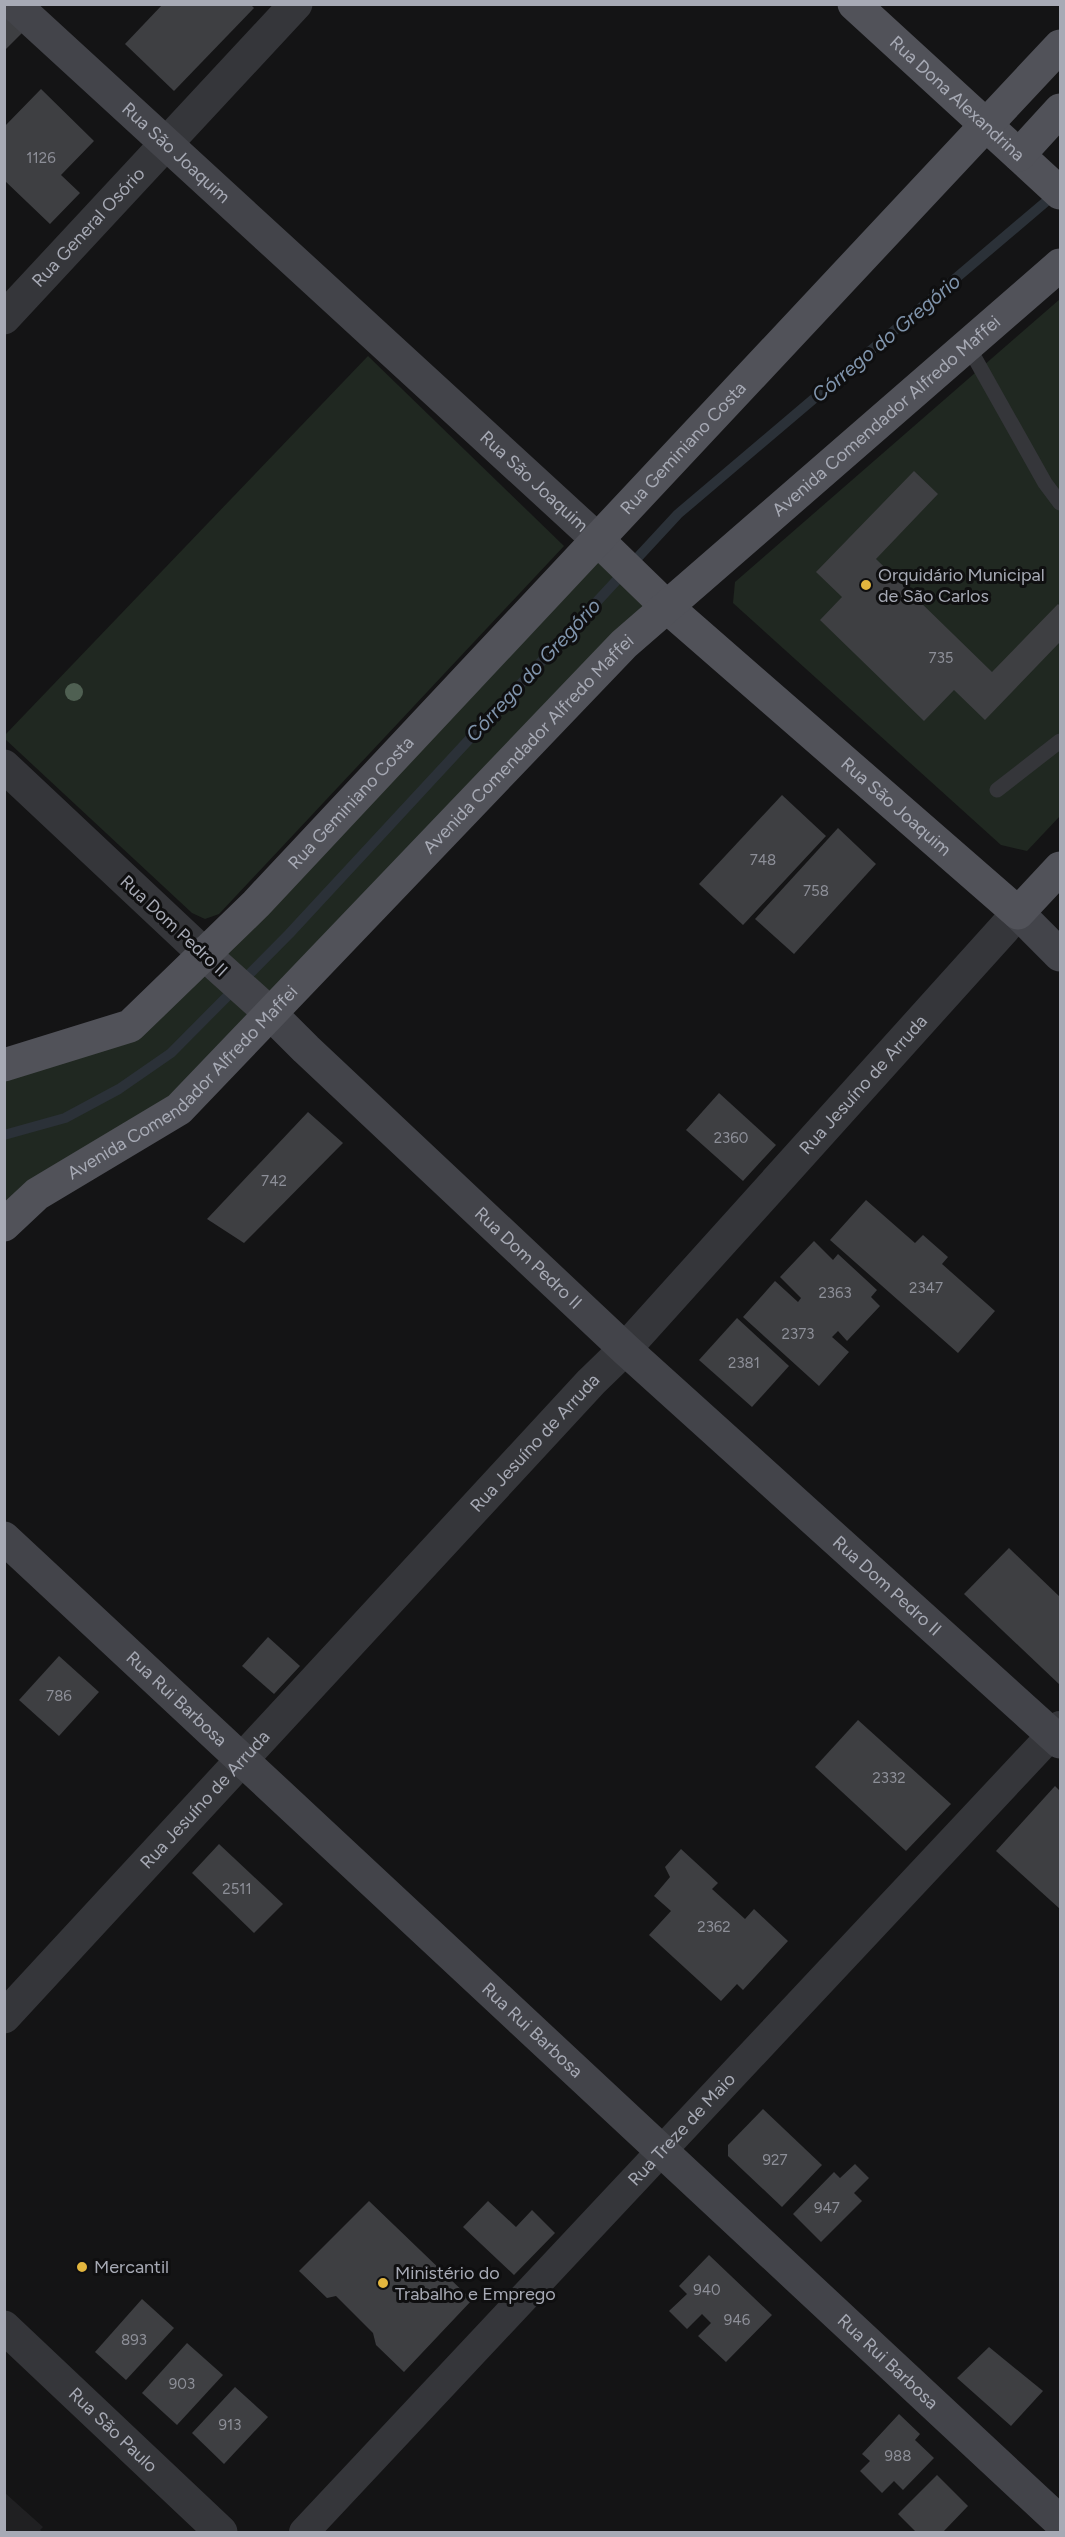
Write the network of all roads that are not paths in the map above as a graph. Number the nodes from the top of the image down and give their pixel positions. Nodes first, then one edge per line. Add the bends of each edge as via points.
1 (14, 4) edge
2 (296, 4) edge
3 (854, 4) edge
4 (1060, 46) edge
5 (1060, 110) edge
6 (987, 127) junction
7 (166, 144) junction
8 (1040, 175) edge
9 (1060, 266) edge
10 (4, 318) edge
11 (968, 346) junction
12 (1060, 502) edge
13 (605, 547) junction
14 (656, 596) junction
15 (1060, 741) edge
16 (4, 766) edge
17 (997, 790) dead end
18 (1060, 868) edge
19 (1018, 913) junction
20 (1060, 955) edge
21 (211, 961) junction
22 (264, 1007) junction
23 (4, 1065) edge
24 (4, 1226) edge
25 (625, 1349) junction
26 (4, 1538) edge
27 (1058, 1734) edge
28 (243, 1758) junction
29 (4, 2017) edge
30 (663, 2151) junction
31 (4, 2327) edge
32 (1060, 2522) edge
33 (221, 2532) edge
34 (304, 2532) edge

1 - 7 main road, Rua São Joaquim
2 - 7 street, Rua General Osório
3 - 6 main road, Rua Dona Alexandrina
4 - 6 main road, Rua Geminiano Costa
5 - 8 main road
6 - 8 main road, Rua Dona Alexandrina
6 - 13 main road, Rua Geminiano Costa
7 - 10 street, Rua General Osório
7 - 13 main road, Rua São Joaquim
9 - 11 main road, Avenida Comendador Alfredo Maffei
11 - 12 lane via 1045,483
11 - 14 main road, Avenida Comendador Alfredo Maffei
13 - 14 main road, Rua São Joaquim
13 - 21 main road, Rua Geminiano Costa via 256,904
14 - 19 main road, Rua São Joaquim
14 - 22 main road, Avenida Comendador Alfredo Maffei via 624,644
15 - 17 lane
16 - 21 street, Rua Dom Pedro II
18 - 19 main road, Rua Jesuíno de Arruda
19 - 20 main road, Rua São Joaquim
19 - 25 street, Rua Jesuíno de Arruda
21 - 22 main road, Rua Dom Pedro II
21 - 23 main road via 130,1026
22 - 24 main road, Avenida Comendador Alfredo Maffei via 179,1109 37,1194
22 - 25 main road, Rua Dom Pedro II
25 - 27 main road, Rua Dom Pedro II
25 - 28 street, Rua Jesuíno de Arruda
26 - 28 main road, Rua Rui Barbosa
27 - 30 street, Rua Treze de Maio
28 - 29 street, Rua Jesuíno de Arruda
28 - 30 main road, Rua Rui Barbosa
30 - 32 main road, Rua Rui Barbosa
30 - 34 street, Rua Treze de Maio
31 - 33 street, Rua São Paulo

